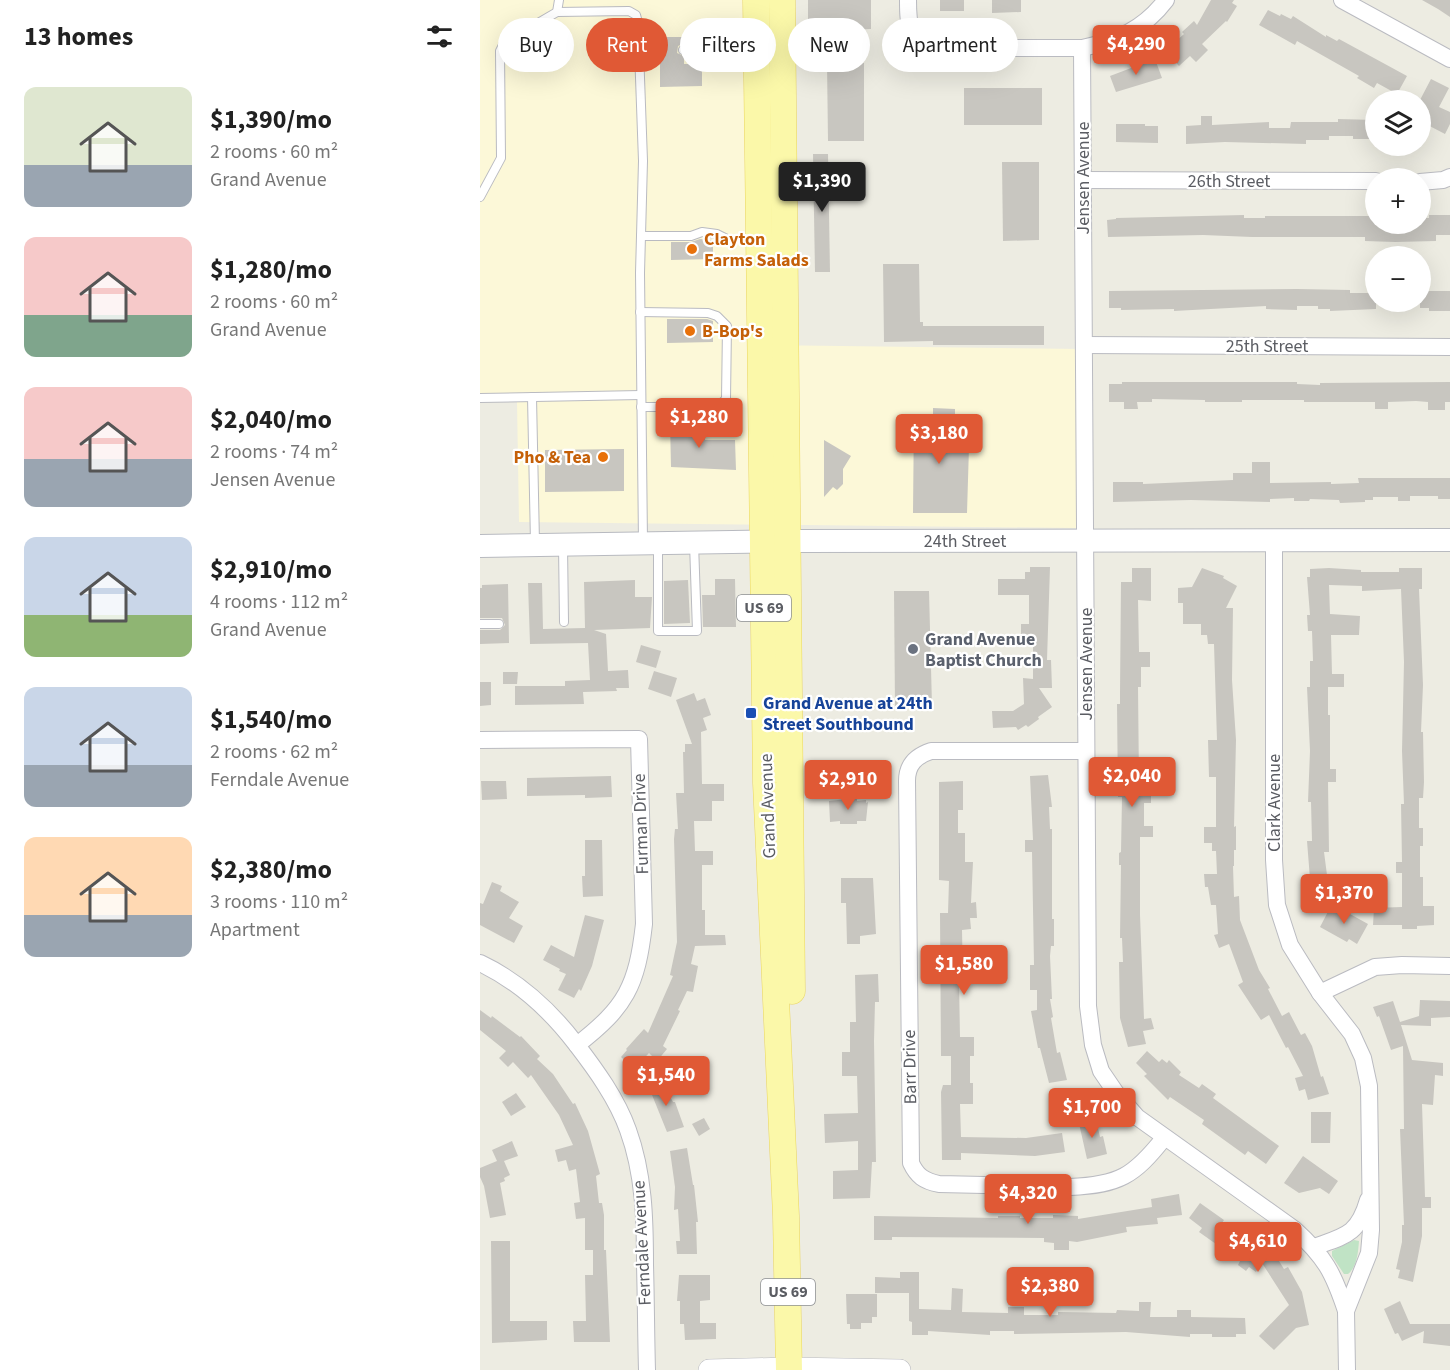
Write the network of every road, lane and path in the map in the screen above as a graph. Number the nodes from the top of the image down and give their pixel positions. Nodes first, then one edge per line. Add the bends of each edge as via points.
1 (559, 0) edge
2 (756, 0) edge
3 (782, 0) edge
4 (908, 0) edge
5 (1166, 0) edge
6 (1342, 0) edge
7 (557, 12) junction
8 (636, 18) edge
9 (1082, 48) junction
10 (1450, 59) edge
11 (640, 72) edge
12 (1450, 177) edge
13 (1083, 180) junction
14 (1365, 181) edge
15 (1431, 181) edge
16 (480, 198) edge
17 (641, 236) junction
18 (731, 241) dead end
19 (640, 312) junction
20 (1084, 345) junction
21 (1450, 347) edge
22 (640, 395) junction
23 (532, 397) junction
24 (480, 398) edge
25 (641, 407) junction
26 (1274, 540) junction
27 (1450, 540) edge
28 (788, 541) junction
29 (1085, 541) junction
30 (763, 542) junction
31 (650, 543) junction
32 (694, 543) junction
33 (535, 545) junction
34 (563, 545) junction
35 (480, 546) edge
36 (564, 622) dead end
37 (480, 624) edge
38 (499, 624) dead end
39 (480, 740) edge
40 (1086, 751) junction
41 (480, 963) edge
42 (1450, 966) edge
43 (1320, 993) junction
44 (577, 1045) junction
45 (1164, 1138) junction
46 (1372, 1185) junction
47 (786, 1216) junction
48 (1314, 1247) junction
49 (1346, 1311) junction
50 (789, 1369) edge
51 (647, 1370) edge
52 (709, 1370) edge
53 (900, 1370) edge
54 (1347, 1370) edge

1 - 7 lane
2 - 30 main road, Grand Avenue / US 69
3 - 28 main road, Grand Avenue / US 69
4 - 9 street via 911,32 935,48
5 - 9 street via 1148,20 1128,33 1104,44
6 - 10 street
7 - 8 lane via 629,11
7 - 16 lane via 504,43 500,51 501,158
9 - 13 street, Jensen Avenue
11 - 17 lane
12 - 15 street
13 - 14 street, 26th Street
13 - 20 street, Jensen Avenue
17 - 18 lane via 691,236 702,232
17 - 19 lane
19 - 22 lane
19 - 25 lane via 708,312 727,326 726,399 717,408
20 - 21 street, 25th Street
20 - 29 street, Jensen Avenue
22 - 23 lane
22 - 25 lane
23 - 24 lane
23 - 33 lane
25 - 31 lane
26 - 27 main road, 24th Street
26 - 29 main road, 24th Street
26 - 43 street, Clark Avenue via 1274,884 1290,945
28 - 29 main road, 24th Street
28 - 30 main road, 24th Street
28 - 47 main road, Grand Avenue / US 69 via 793,979
29 - 40 street, Jensen Avenue
30 - 32 main road, 24th Street
30 - 47 main road, Grand Avenue / US 69 via 766,783
31 - 32 main road, 24th Street
31 - 32 lane via 658,631 697,631
31 - 34 main road, 24th Street
33 - 34 main road, 24th Street
33 - 35 main road, 24th Street
34 - 36 lane
37 - 38 lane
39 - 44 street, Furman Drive via 639,739 644,924 641,951 634,979 618,1007
40 - 45 street, Jensen Avenue via 1088,1006 1093,1045 1101,1071 1116,1093 1137,1117
40 - 45 street, Barr Drive via 931,751 911,762 907,780 911,1163 926,1181 939,1184 1092,1186 1113,1182 1130,1173 1147,1160
41 - 44 street, Ferndale Avenue via 528,993
42 - 43 street via 1374,968
43 - 46 street, Clark Avenue via 1352,1034 1363,1058 1369,1086
44 - 51 street, Ferndale Avenue via 604,1084 635,1153 644,1205
45 - 48 street, Jensen Avenue
46 - 48 street, Clark Avenue via 1357,1227
46 - 49 street, Clark Avenue via 1369,1253
47 - 50 main road, Grand Avenue / US 69
48 - 49 street, Jensen Avenue via 1333,1274
49 - 54 street, Clark Avenue
50 - 52 street
50 - 53 street

